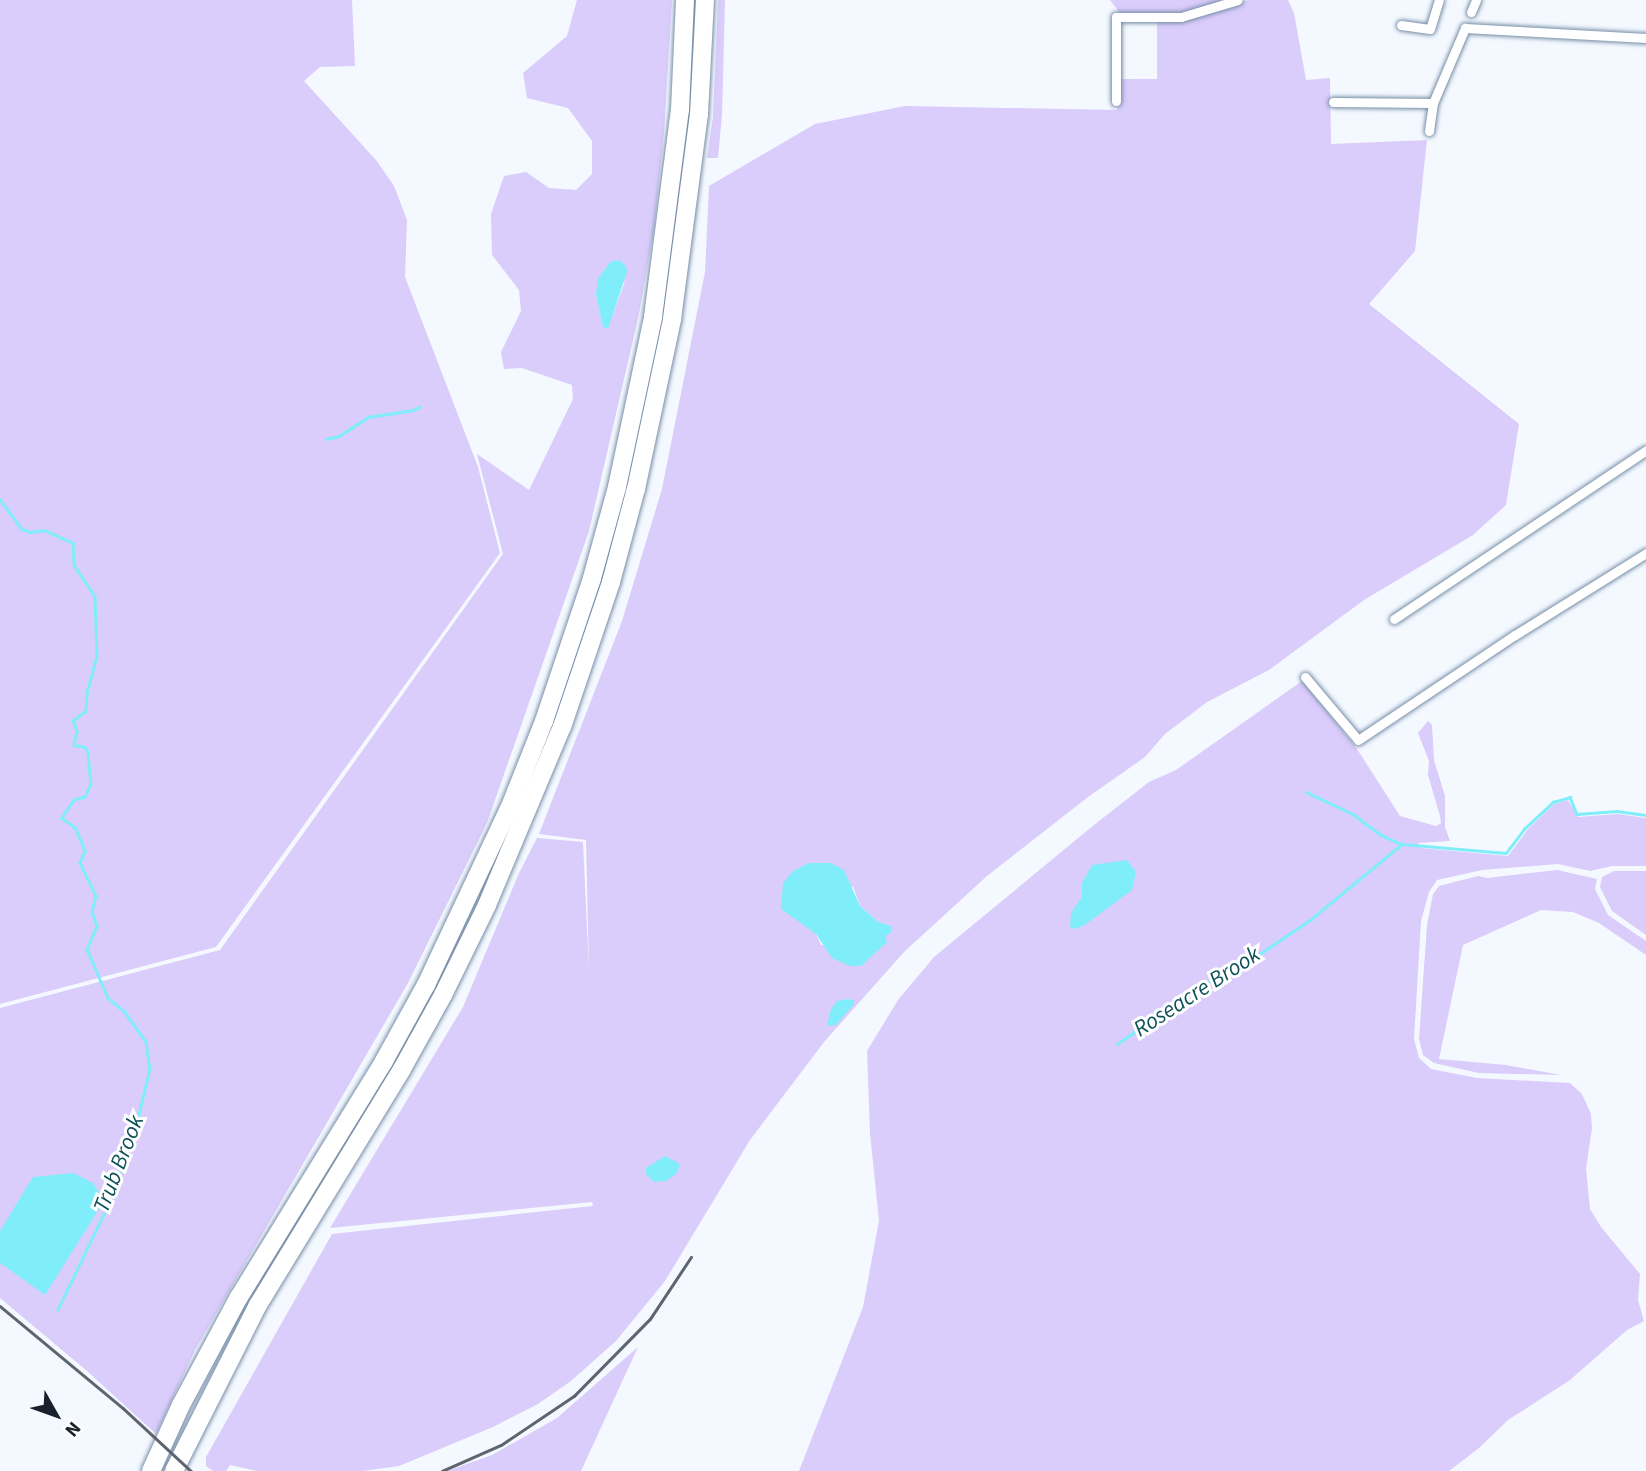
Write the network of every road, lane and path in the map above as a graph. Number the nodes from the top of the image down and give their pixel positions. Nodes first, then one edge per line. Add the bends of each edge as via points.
1 (685, 0) edge
2 (705, 0) edge
3 (1238, 0) edge
4 (1439, 0) edge
5 (1476, 0) edge
6 (1471, 12) dead end
7 (1401, 25) dead end
8 (1646, 38) edge
9 (1116, 102) dead end
10 (1333, 102) dead end
11 (1433, 103) junction
12 (1429, 131) dead end
13 (1646, 450) edge
14 (1646, 553) edge
15 (1394, 619) dead end
16 (1305, 677) dead end
17 (151, 1471) edge
18 (174, 1471) edge

1 - 17 highway via 680,110 651,330 592,578 544,721 509,809 426,985 239,1297
2 - 18 highway via 688,215 665,357 611,582 562,727 492,894 443,995 258,1305
3 - 9 street via 1181,17 1116,18
4 - 7 street via 1430,29
5 - 6 street
8 - 11 street via 1465,28
10 - 11 street
11 - 12 street
13 - 15 street
14 - 16 street via 1358,740

